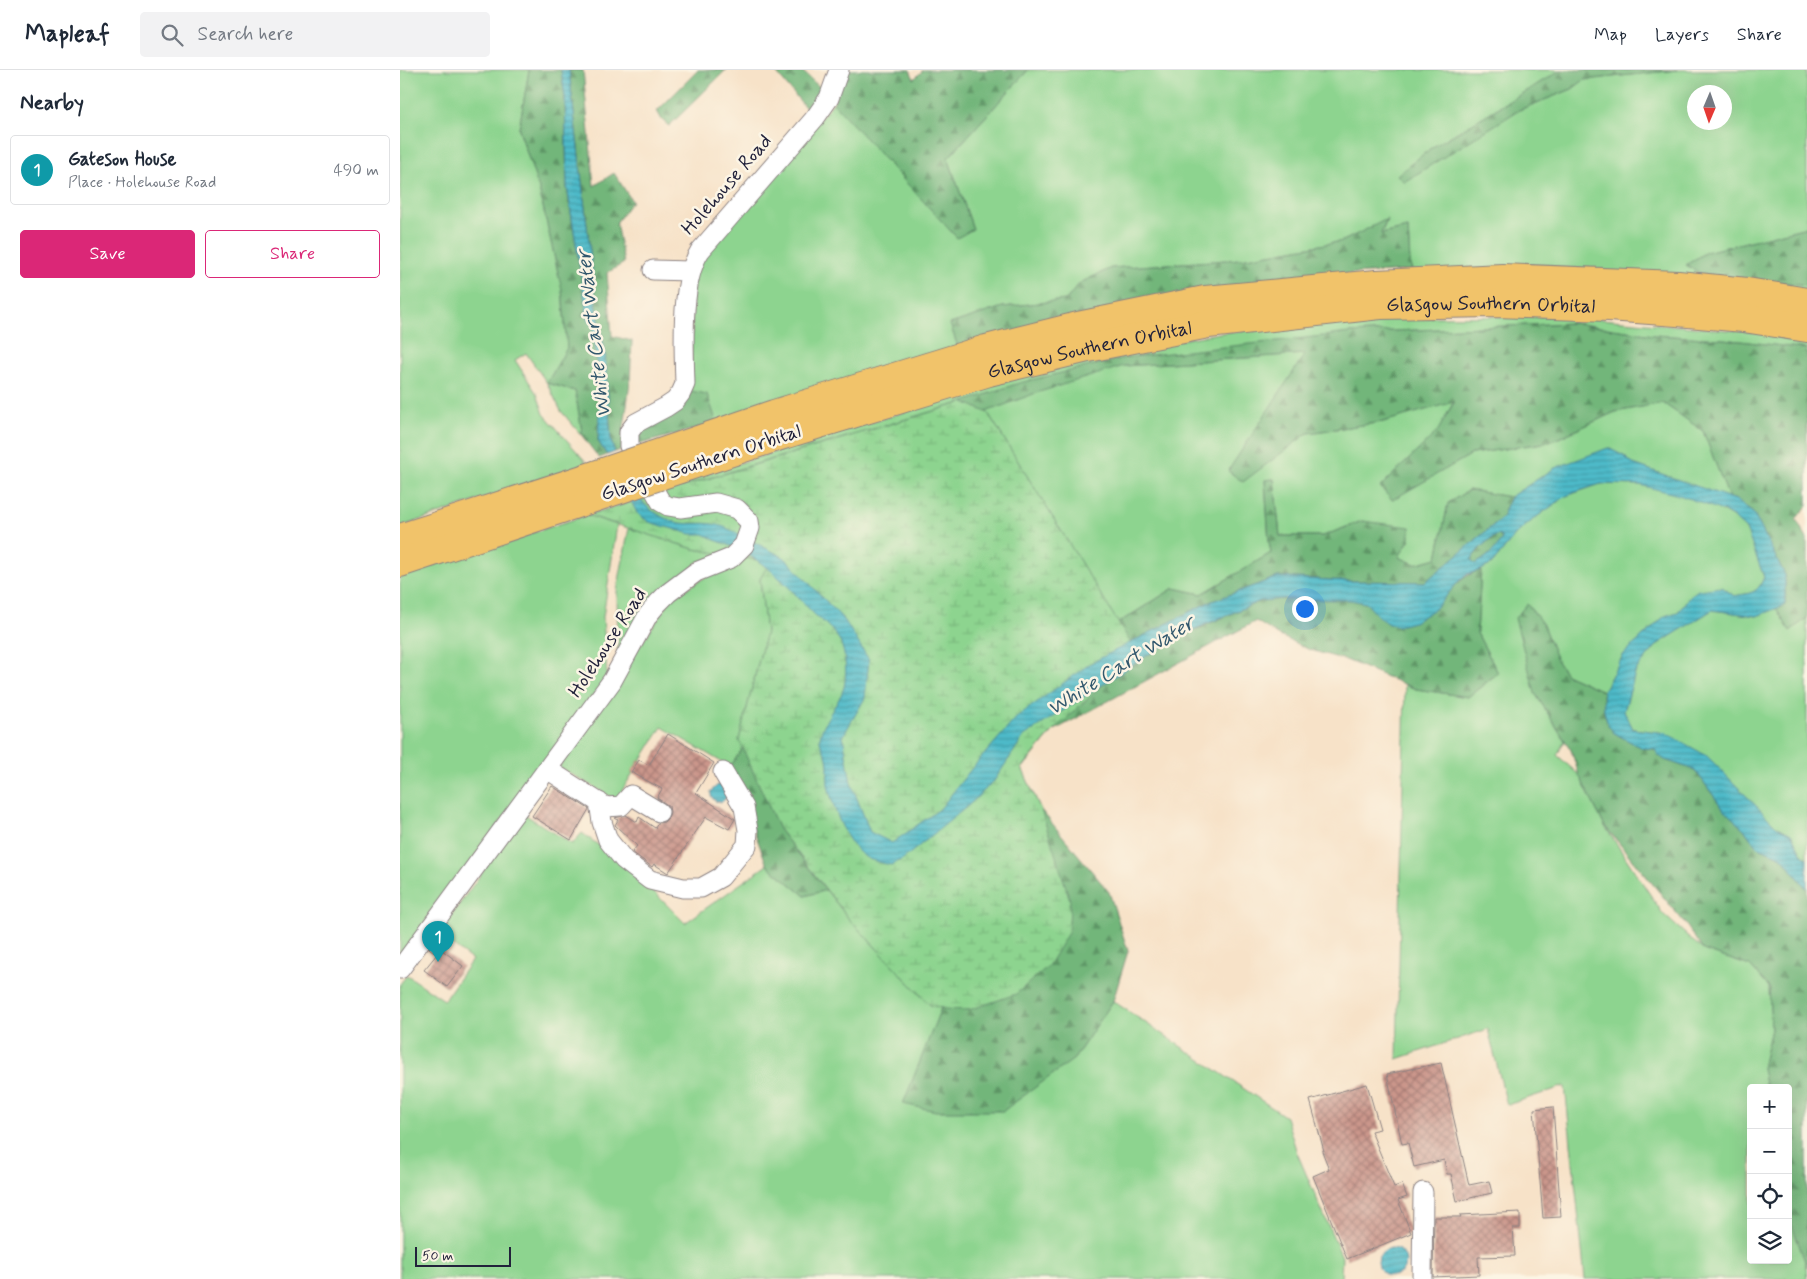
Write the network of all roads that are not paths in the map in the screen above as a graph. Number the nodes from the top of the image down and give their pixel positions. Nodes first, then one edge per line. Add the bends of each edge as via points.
1 (839, 70) edge
2 (653, 270) dead end
3 (690, 271) junction
4 (1807, 302) edge
5 (1807, 328) edge
6 (655, 466) junction
7 (587, 489) junction
8 (400, 538) edge
9 (400, 563) edge
10 (547, 769) junction
11 (723, 772) dead end
12 (599, 802) junction
13 (659, 812) dead end
14 (400, 969) edge
15 (1423, 1192) dead end
16 (1422, 1279) edge

1 - 3 street, Holehouse Road via 829,98 815,118 700,251
2 - 3 street
3 - 10 street, Holehouse Road via 686,303 685,384 675,401 632,426 629,446 661,502 680,508 716,503 727,505 738,509 749,521 750,528 744,545 731,558 696,572 658,603 648,615 612,681
4 - 6 highway, Glasgow Southern Orbital via 1747,292 1678,286 1502,278 1377,284 1205,300 986,348 774,414
5 - 6 highway, Glasgow Southern Orbital via 1677,312 1495,303 1380,305 1208,324 989,372 777,437
6 - 7 highway, Glasgow Southern Orbital, bridge
7 - 8 highway, Glasgow Southern Orbital
7 - 9 highway, Glasgow Southern Orbital
10 - 12 street
10 - 14 street, Holehouse Road
11 - 12 street via 744,807 748,830 746,844 722,877 701,888 683,888 650,880 624,860 608,840
12 - 13 street via 606,807 621,806 631,795
15 - 16 street

